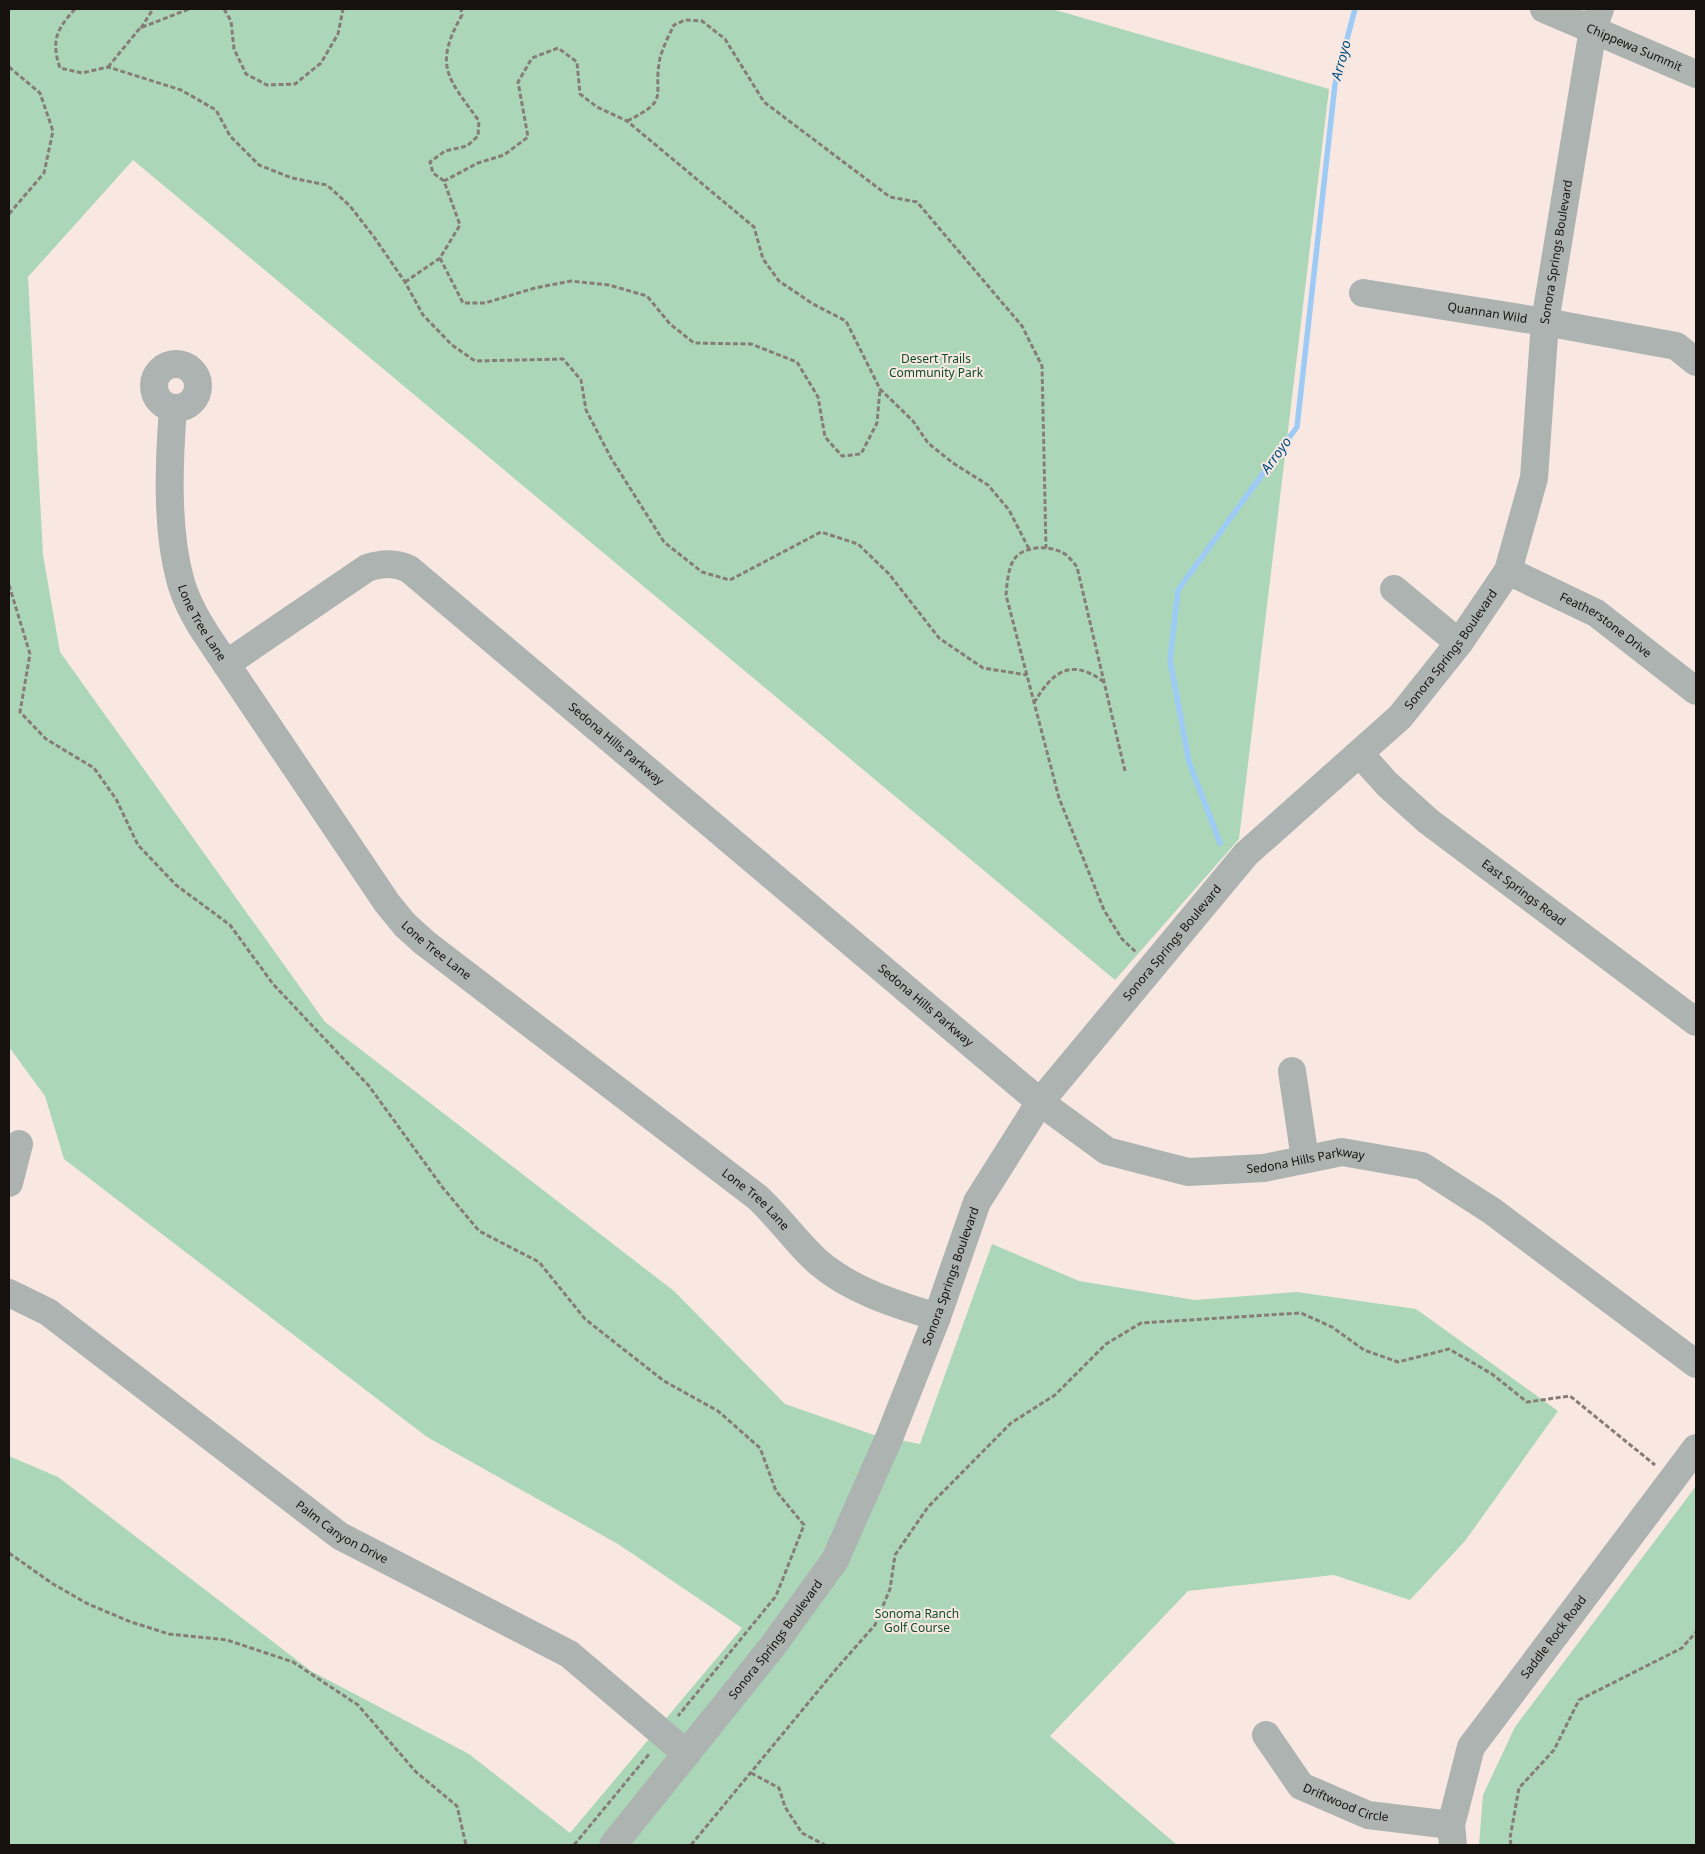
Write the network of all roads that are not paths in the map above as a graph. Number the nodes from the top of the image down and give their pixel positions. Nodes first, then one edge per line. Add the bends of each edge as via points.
1 (1544, 9) edge
2 (1596, 19) edge
3 (1696, 74) edge
4 (1363, 293) dead end
5 (1546, 322) junction
6 (1696, 362) edge
7 (173, 408) dead end
8 (1508, 571) junction
9 (1394, 589) dead end
10 (1459, 643) junction
11 (226, 664) junction
12 (1696, 690) edge
13 (1360, 754) junction
14 (1696, 1022) edge
15 (1292, 1071) dead end
16 (1040, 1102) junction
17 (19, 1144) dead end
18 (1305, 1159) junction
19 (9, 1183) edge
20 (9, 1294) edge
21 (937, 1317) junction
22 (1696, 1364) edge
23 (1696, 1448) edge
24 (1266, 1736) dead end
25 (687, 1754) junction
26 (1452, 1835) edge
27 (613, 1845) edge

1 - 2 street, Chippewa Summit
2 - 3 street, Chippewa Summit
2 - 5 street, Sonora Springs Boulevard
4 - 5 street, Quannan Wild
5 - 6 street, Quannan Wild via 1676,346
5 - 8 street, Sonora Springs Boulevard via 1534,478
7 - 11 street, Lone Tree Lane via 171,506 175,559 195,617
8 - 10 street, Sonora Springs Boulevard
8 - 12 street, Featherstone Drive via 1596,613
9 - 10 street
10 - 13 street, Sonora Springs Boulevard via 1400,717
11 - 16 street, Sedona Hills Parkway via 367,568 386,563 410,569
11 - 21 street, Lone Tree Lane via 388,903 415,935 757,1197 831,1272 877,1297
13 - 14 street, East Springs Road via 1428,821
13 - 16 street, Sonora Springs Boulevard via 1246,854
15 - 18 street
16 - 18 street, Sedona Hills Parkway via 1107,1151 1188,1172 1264,1168
16 - 21 street, Sonora Springs Boulevard via 977,1202
17 - 19 street
18 - 22 street, Sedona Hills Parkway via 1342,1152 1422,1166 1492,1211
20 - 25 street, Palm Canyon Drive via 48,1312 340,1536 569,1654
21 - 25 street, Sonora Springs Boulevard via 889,1438 835,1560 772,1647
23 - 26 street, Saddle Rock Road via 1470,1746
24 - 26 street, Driftwood Circle via 1301,1786 1368,1815
25 - 27 street, Sonora Springs Boulevard

